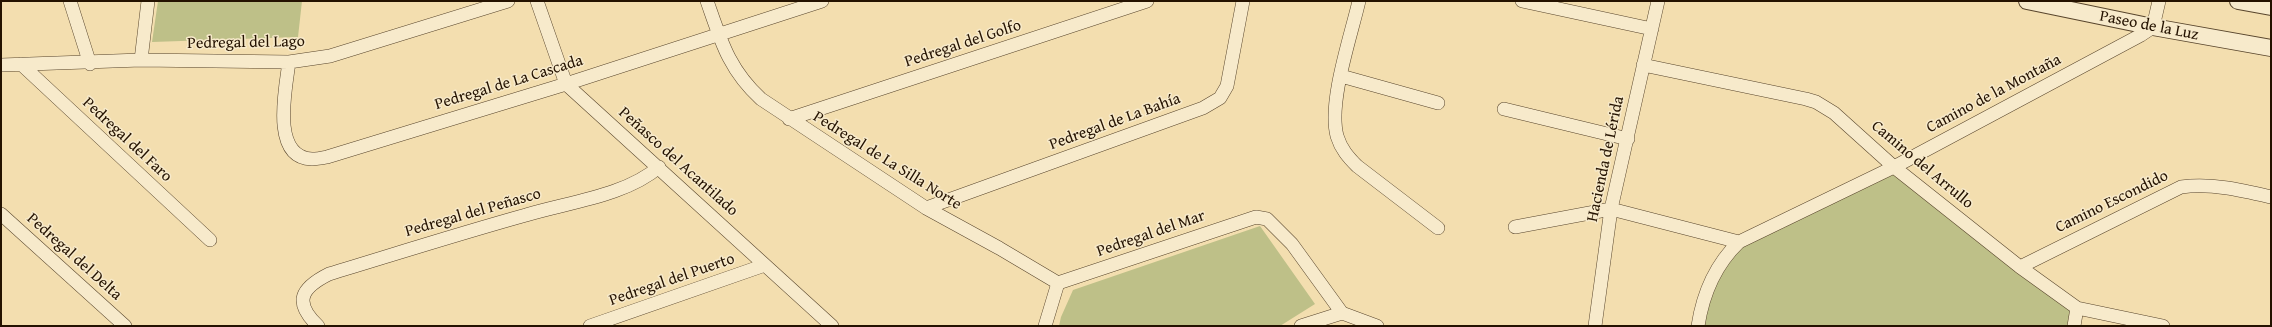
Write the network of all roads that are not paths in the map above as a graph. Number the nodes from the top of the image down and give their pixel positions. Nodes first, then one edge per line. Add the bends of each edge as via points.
1 (70, 1) edge
2 (148, 1) edge
3 (508, 1) edge
4 (537, 1) edge
5 (707, 1) edge
6 (822, 1) edge
7 (1148, 1) edge
8 (1243, 1) edge
9 (1359, 1) edge
10 (1522, 1) edge
11 (1658, 1) edge
12 (2027, 1) edge
13 (2159, 1) edge
14 (2239, 1) edge
15 (2271, 7) edge
16 (2153, 27) junction
17 (1652, 29) junction
18 (718, 34) junction
19 (2271, 48) edge
20 (141, 60) junction
21 (289, 62) junction
22 (21, 64) junction
23 (90, 64) junction
24 (1, 65) edge
25 (1644, 65) junction
26 (1340, 76) junction
27 (566, 84) junction
28 (1438, 103) dead end
29 (1504, 109) dead end
30 (789, 119) junction
31 (1628, 139) junction
32 (659, 167) junction
33 (1894, 167) junction
34 (2271, 197) edge
35 (926, 208) junction
36 (1611, 209) junction
37 (1, 214) edge
38 (1515, 227) dead end
39 (1438, 228) dead end
40 (210, 240) dead end
41 (1739, 242) junction
42 (765, 265) junction
43 (2020, 267) junction
44 (1058, 283) junction
45 (2077, 308) junction
46 (1342, 313) junction
47 (124, 326) edge
48 (318, 326) edge
49 (590, 326) edge
50 (832, 326) edge
51 (1046, 326) edge
52 (1301, 326) edge
53 (1377, 326) edge
54 (1595, 326) edge
55 (1698, 326) edge
56 (2074, 326) edge
57 (2163, 326) edge

1 - 23 street
2 - 20 street
3 - 21 street, Pedregal del Lago via 330,56
4 - 27 street, Peñasco del Acantilado
5 - 18 street, Pedregal de La Silla Norte
6 - 18 street, Pedregal de La Cascada
7 - 30 street, Pedregal del Golfo
8 - 35 street, Pedregal de La Bahía via 1228,86 1215,102
9 - 26 street
10 - 17 street
11 - 17 street, Hacienda de Lérida
12 - 16 street, Paseo de la Luz
13 - 16 street
14 - 15 street
16 - 19 street, Paseo de la Luz
16 - 33 street, Camino de la Montaña
17 - 25 street, Hacienda de Lérida
18 - 27 street, Pedregal de La Cascada
18 - 30 street, Pedregal de La Silla Norte via 728,59 747,86
20 - 21 street, Pedregal del Lago
20 - 23 street, Pedregal del Lago
21 - 27 street, Pedregal de La Cascada via 283,114 284,132 289,147 311,159 327,157
22 - 23 street, Pedregal del Lago
22 - 24 street, Pedregal del Lago
22 - 40 street, Pedregal del Faro
25 - 31 street, Hacienda de Lérida
25 - 33 street, Camino del Arrullo via 1816,102 1834,113
26 - 28 street
26 - 39 street via 1335,126 1341,146 1357,166
27 - 32 street, Peñasco del Acantilado
29 - 31 street
30 - 35 street, Pedregal de La Silla Norte
31 - 36 street, Hacienda de Lérida
32 - 42 street, Peñasco del Acantilado
32 - 48 street, Pedregal del Peñasco via 626,187 329,274 308,287 302,298 303,308
33 - 41 street, Camino de la Montaña
33 - 43 street, Camino del Arrullo
34 - 43 street, Camino Escondido via 2214,186 2181,187
35 - 44 street, Pedregal de La Silla Norte
36 - 38 street
36 - 41 street
36 - 54 street, Hacienda de Lérida
37 - 47 street, Pedregal del Delta
41 - 55 street, Camino de la Montaña via 1727,253 1715,271 1700,310
42 - 49 street, Pedregal del Puerto
42 - 50 street, Peñasco del Acantilado
43 - 45 street, Camino del Arrullo
44 - 46 street, Pedregal del Mar via 1256,216 1267,219 1292,244
44 - 51 street
45 - 56 street
45 - 57 street, Camino del Arrullo
46 - 52 street
46 - 53 street

